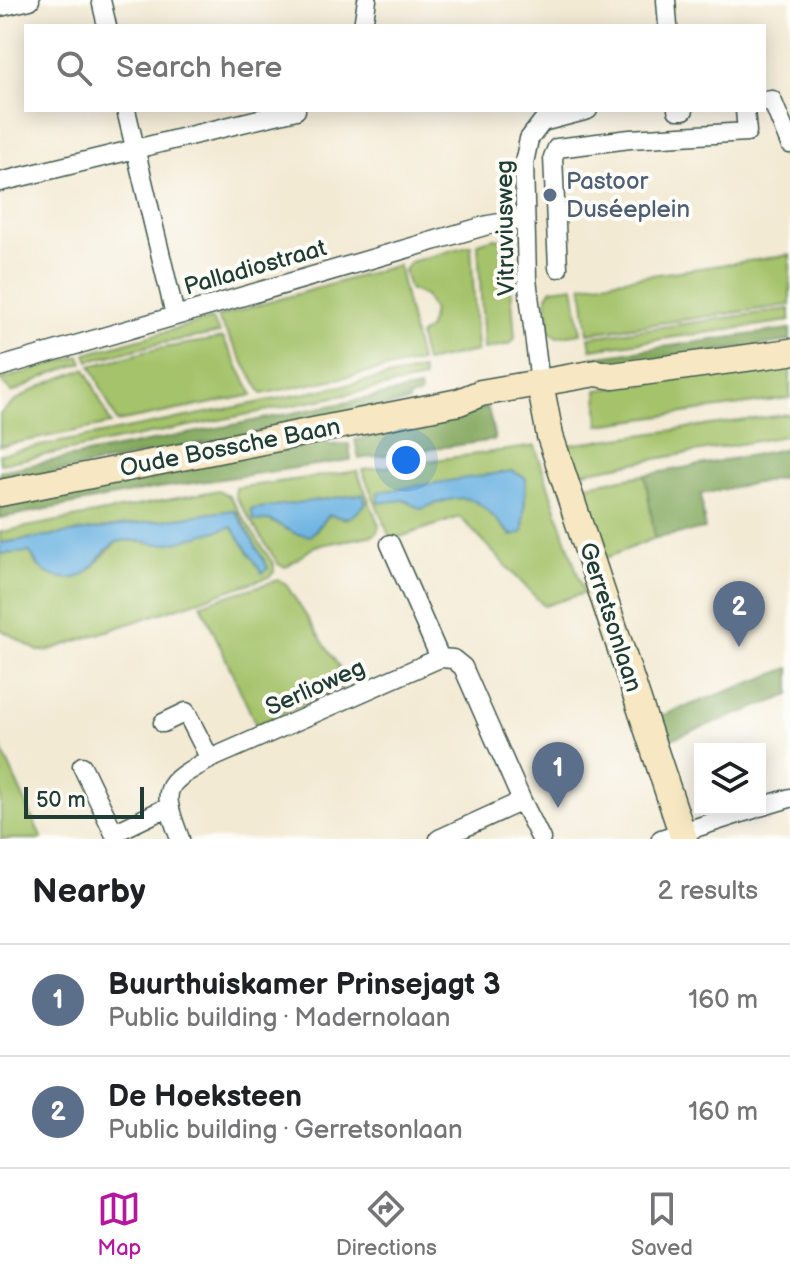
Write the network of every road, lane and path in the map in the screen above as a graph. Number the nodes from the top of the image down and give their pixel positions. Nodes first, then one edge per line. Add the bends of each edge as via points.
1 (30, 0) edge
2 (101, 0) edge
3 (367, 0) edge
4 (666, 0) edge
5 (0, 7) edge
6 (107, 24) edge
7 (363, 24) edge
8 (668, 24) edge
9 (766, 101) edge
10 (126, 112) edge
11 (288, 112) edge
12 (580, 112) edge
13 (745, 112) edge
14 (790, 144) edge
15 (135, 150) junction
16 (0, 182) edge
17 (524, 219) junction
18 (558, 268) dead end
19 (175, 315) junction
20 (790, 352) edge
21 (0, 367) edge
22 (541, 389) junction
23 (0, 493) edge
24 (390, 544) dead end
25 (440, 658) junction
26 (163, 723) dead end
27 (210, 759) junction
28 (82, 766) dead end
29 (790, 798) edge
30 (522, 801) junction
31 (766, 805) edge
32 (168, 807) junction
33 (737, 815) edge
34 (676, 837) edge
35 (180, 839) edge
36 (439, 839) edge
37 (541, 839) edge

1 - 5 street
2 - 6 street
3 - 7 street
4 - 8 street
9 - 14 street via 772,100
10 - 15 street
11 - 15 street
12 - 17 street, Vitruviusweg via 542,122 529,139
13 - 18 street via 747,132 557,148 553,157
15 - 16 street
15 - 19 street
17 - 19 street, Palladiostraat
17 - 22 street, Vitruviusweg
19 - 21 street, Palladiostraat
20 - 22 street, Oude Bossche Baan
22 - 23 street, Oude Bossche Baan via 484,405 459,402
22 - 34 street, Gerretsonlaan via 550,436
24 - 25 street
25 - 27 street, Serlioweg
25 - 30 street via 463,667
26 - 27 street via 186,712
27 - 32 street, Serlioweg via 180,776 168,793
28 - 32 street via 114,833
29 - 31 street
30 - 36 street
30 - 37 street
32 - 35 street
33 - 34 street

